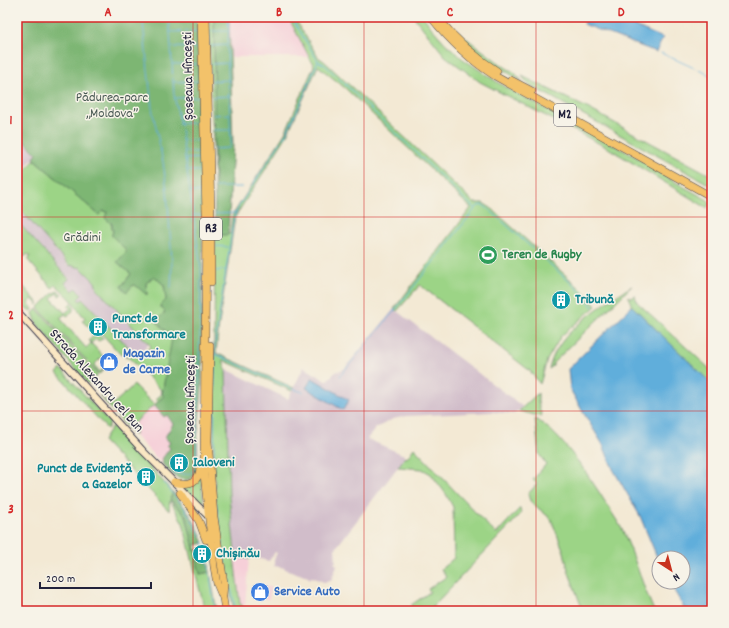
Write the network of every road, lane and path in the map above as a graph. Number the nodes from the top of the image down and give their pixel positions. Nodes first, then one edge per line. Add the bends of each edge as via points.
1 (201, 17) edge
2 (206, 17) edge
3 (431, 17) edge
4 (437, 17) edge
5 (712, 191) edge
6 (712, 198) edge
7 (17, 311) edge
8 (204, 370) junction
9 (208, 441) junction
10 (158, 466) junction
11 (174, 482) junction
12 (180, 493) junction
13 (213, 507) junction
14 (208, 516) junction
15 (218, 564) junction
16 (225, 611) edge

1 - 8 highway, Șoseaua Hîncești / R3 via 206,214
2 - 9 highway, Șoseaua Hîncești / R3 via 211,247
3 - 6 highway, M2 via 454,44 490,72
4 - 5 highway, M2 via 463,45 499,73
7 - 10 main road, Strada Alexandru cel Bun
8 - 11 highway, R3 via 200,472 190,483
8 - 14 highway, Șoseaua Hîncești / R3 via 204,467
9 - 13 highway, Șoseaua Hîncești / R3
9 - 14 highway, R3
10 - 11 main road, Strada Alexandru cel Bun
10 - 12 main road, Strada Alexandru cel Bun
11 - 14 main road, Strada Alexandru cel Bun
12 - 14 main road, Strada Alexandru cel Bun via 202,515
12 - 15 highway, R3 via 202,526 210,560
13 - 14 highway
13 - 15 highway, Șoseaua Hîncești / R3
14 - 15 highway, R3 via 212,523
15 - 16 highway, R3 via 217,584

